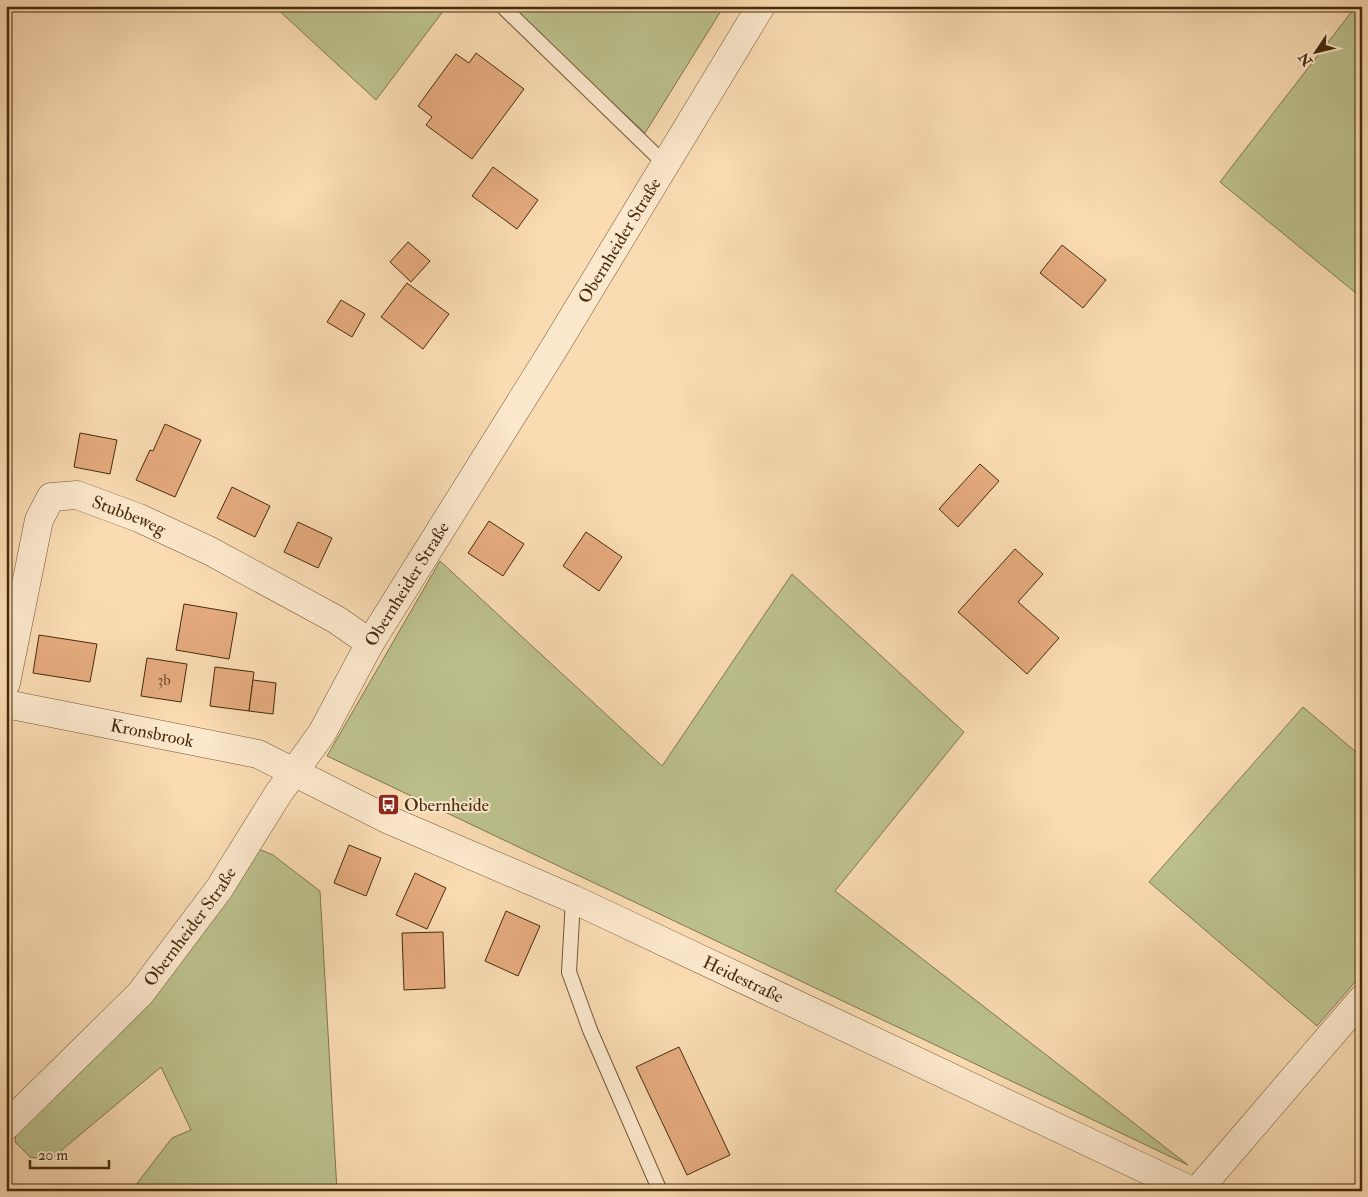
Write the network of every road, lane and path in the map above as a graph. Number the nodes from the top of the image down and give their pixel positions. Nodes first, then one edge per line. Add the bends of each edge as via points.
1 (502, 6) edge
2 (761, 6) edge
3 (665, 164) junction
4 (370, 642) junction
5 (6, 683) edge
6 (6, 704) edge
7 (293, 772) junction
8 (573, 899) junction
9 (1362, 999) edge
10 (6, 1126) edge
11 (660, 1191) edge
12 (1192, 1191) edge
13 (1197, 1191) edge

1 - 3 lane
2 - 3 street, Obernheider Straße
3 - 4 street, Obernheider Straße
4 - 5 street, Stubbeweg via 337,620 210,551 139,518 77,495 51,497 39,520
4 - 7 street, Obernheider Straße via 322,732
6 - 7 street, Kronsbrook via 258,754
7 - 8 street, Heidestraße via 389,820
7 - 10 street, Obernheider Straße via 219,889 140,994
8 - 11 lane via 569,972 590,1030
8 - 12 street, Heidestraße
9 - 13 street

